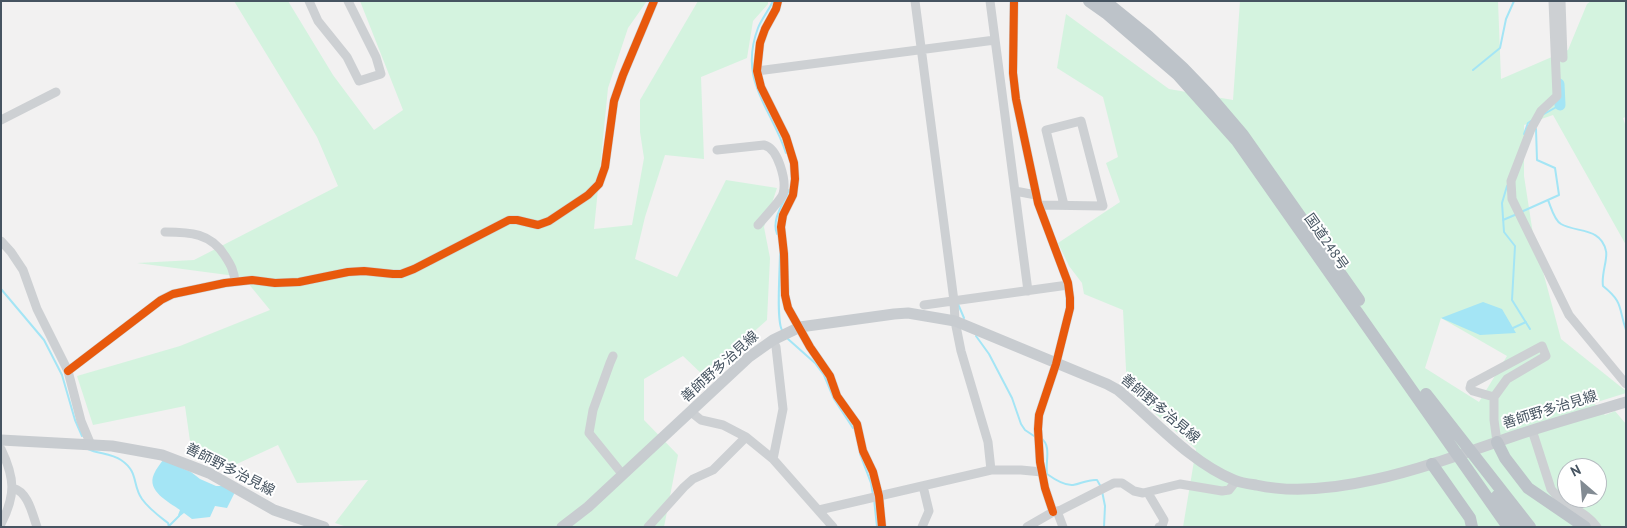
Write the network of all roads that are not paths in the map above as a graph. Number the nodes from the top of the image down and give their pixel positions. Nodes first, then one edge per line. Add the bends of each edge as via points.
1 (309, 1) edge
2 (348, 1) edge
3 (654, 1) edge
4 (778, 1) edge
5 (915, 1) edge
6 (990, 1) edge
7 (1014, 1) edge
8 (1553, 1) edge
9 (1561, 1) edge
10 (1095, 3) edge
11 (995, 40) junction
12 (925, 48) junction
13 (1563, 58) dead end
14 (758, 70) junction
15 (56, 92) dead end
16 (1, 120) edge
17 (717, 150) dead end
18 (1014, 191) junction
19 (783, 194) junction
20 (1036, 194) junction
21 (792, 198) junction
22 (1039, 205) junction
23 (1064, 205) junction
24 (771, 222) junction
25 (165, 232) dead end
26 (1, 241) edge
27 (235, 282) junction
28 (1068, 285) junction
29 (1028, 292) junction
30 (958, 300) junction
31 (924, 305) dead end
32 (955, 321) junction
33 (800, 327) junction
34 (780, 336) junction
35 (613, 356) dead end
36 (1056, 364) junction
37 (68, 371) junction
38 (1626, 384) edge
39 (1494, 397) junction
40 (1626, 402) edge
41 (691, 412) junction
42 (1532, 430) junction
43 (746, 438) junction
44 (1, 440) edge
45 (1498, 442) junction
46 (91, 444) junction
47 (1459, 446) junction
48 (1, 449) edge
49 (1467, 459) junction
50 (773, 460) junction
51 (1432, 464) junction
52 (991, 470) junction
53 (1042, 472) junction
54 (623, 474) junction
55 (1236, 481) junction
56 (923, 486) junction
57 (13, 488) junction
58 (1148, 493) junction
59 (876, 497) junction
60 (819, 510) junction
61 (1055, 512) junction
62 (1, 524) edge
63 (1582, 526) edge
64 (37, 527) edge
65 (324, 527) edge
66 (562, 527) edge
67 (648, 527) edge
68 (833, 527) edge
69 (882, 527) edge
70 (922, 527) edge
71 (1027, 527) edge
72 (1063, 527) edge
73 (1161, 527) edge
74 (1472, 527) edge
75 (1500, 527) edge
76 (1508, 527) edge
77 (1519, 527) edge
78 (1530, 527) edge
79 (1597, 527) edge

1 - 2 street via 318,21 347,57 359,81 382,74
3 - 27 street via 614,101 602,179 588,195 549,221 538,225 509,220 401,274 364,271 299,282
4 - 14 street via 760,43
5 - 12 street
6 - 11 street
7 - 20 street via 1013,73
8 - 38 street via 1558,96 1541,111 1531,129 1511,181 1512,199 1569,315
9 - 13 street
10 - 47 highway, 国道248号 via 1178,75 1237,141
10 - 47 highway, 国道248号 via 1148,36 1208,94 1243,135 1426,394
11 - 12 street
11 - 18 street
12 - 14 street
12 - 30 street
14 - 21 street via 761,87 791,150 795,180
15 - 16 street
17 - 19 street via 768,146 778,158
18 - 20 street
18 - 29 street
19 - 21 street
19 - 24 street
20 - 22 street
21 - 24 street
22 - 23 street
22 - 28 street
23 - 23 street via 1103,206 1081,121 1046,130
24 - 33 street via 784,254 788,308
25 - 27 street via 193,233 214,242 234,269
26 - 37 street via 23,270 37,309
27 - 37 street via 173,294 161,300
28 - 29 street
28 - 36 street via 1070,308
29 - 30 street
30 - 31 street
30 - 32 street
32 - 33 main road, 善師野多治見線 via 922,314 894,314
32 - 36 main road, 善師野多治見線
32 - 52 street via 988,442
33 - 34 main road, 善師野多治見線
33 - 59 street via 830,376 837,396 857,424 863,452 873,472
34 - 41 main road, 善師野多治見線 via 749,357
34 - 50 street via 776,347 783,408
35 - 54 street via 593,410 589,432
36 - 53 street via 1038,422
36 - 55 main road, 善師野多治見線 via 1118,390 1193,456
37 - 46 street via 81,421
39 - 39 street via 1473,392 1471,384 1542,346 1546,356 1507,379
39 - 45 street
40 - 42 main road, 善師野多治見線
41 - 43 street via 701,420 723,425
41 - 54 main road, 善師野多治見線
42 - 45 main road, 善師野多治見線
42 - 79 street via 1551,489 1565,504 1592,520
43 - 50 street
43 - 67 street via 713,470 684,487
44 - 46 main road, 善師野多治見線
45 - 51 main road, 善師野多治見線
45 - 63 highway via 1505,458 1528,488
46 - 65 main road, 善師野多治見線 via 182,461 274,510
47 - 49 highway, 国道248号
48 - 57 street via 9,465
49 - 75 highway via 1470,483
49 - 76 highway, 国道248号
49 - 77 highway, 国道248号
49 - 78 highway
50 - 60 street
51 - 55 main road, 善師野多治見線 via 1384,477 1321,488 1271,489
51 - 74 highway via 1470,518
52 - 53 street
52 - 56 street
53 - 61 street
54 - 66 main road, 善師野多治見線
55 - 58 street via 1228,490 1222,491 1180,484
56 - 59 street
56 - 70 street via 928,511
57 - 62 street
57 - 64 street via 24,494
58 - 61 street via 1114,483
58 - 73 street via 1164,520
59 - 60 street
59 - 69 street
60 - 68 street
61 - 71 street
61 - 72 street

